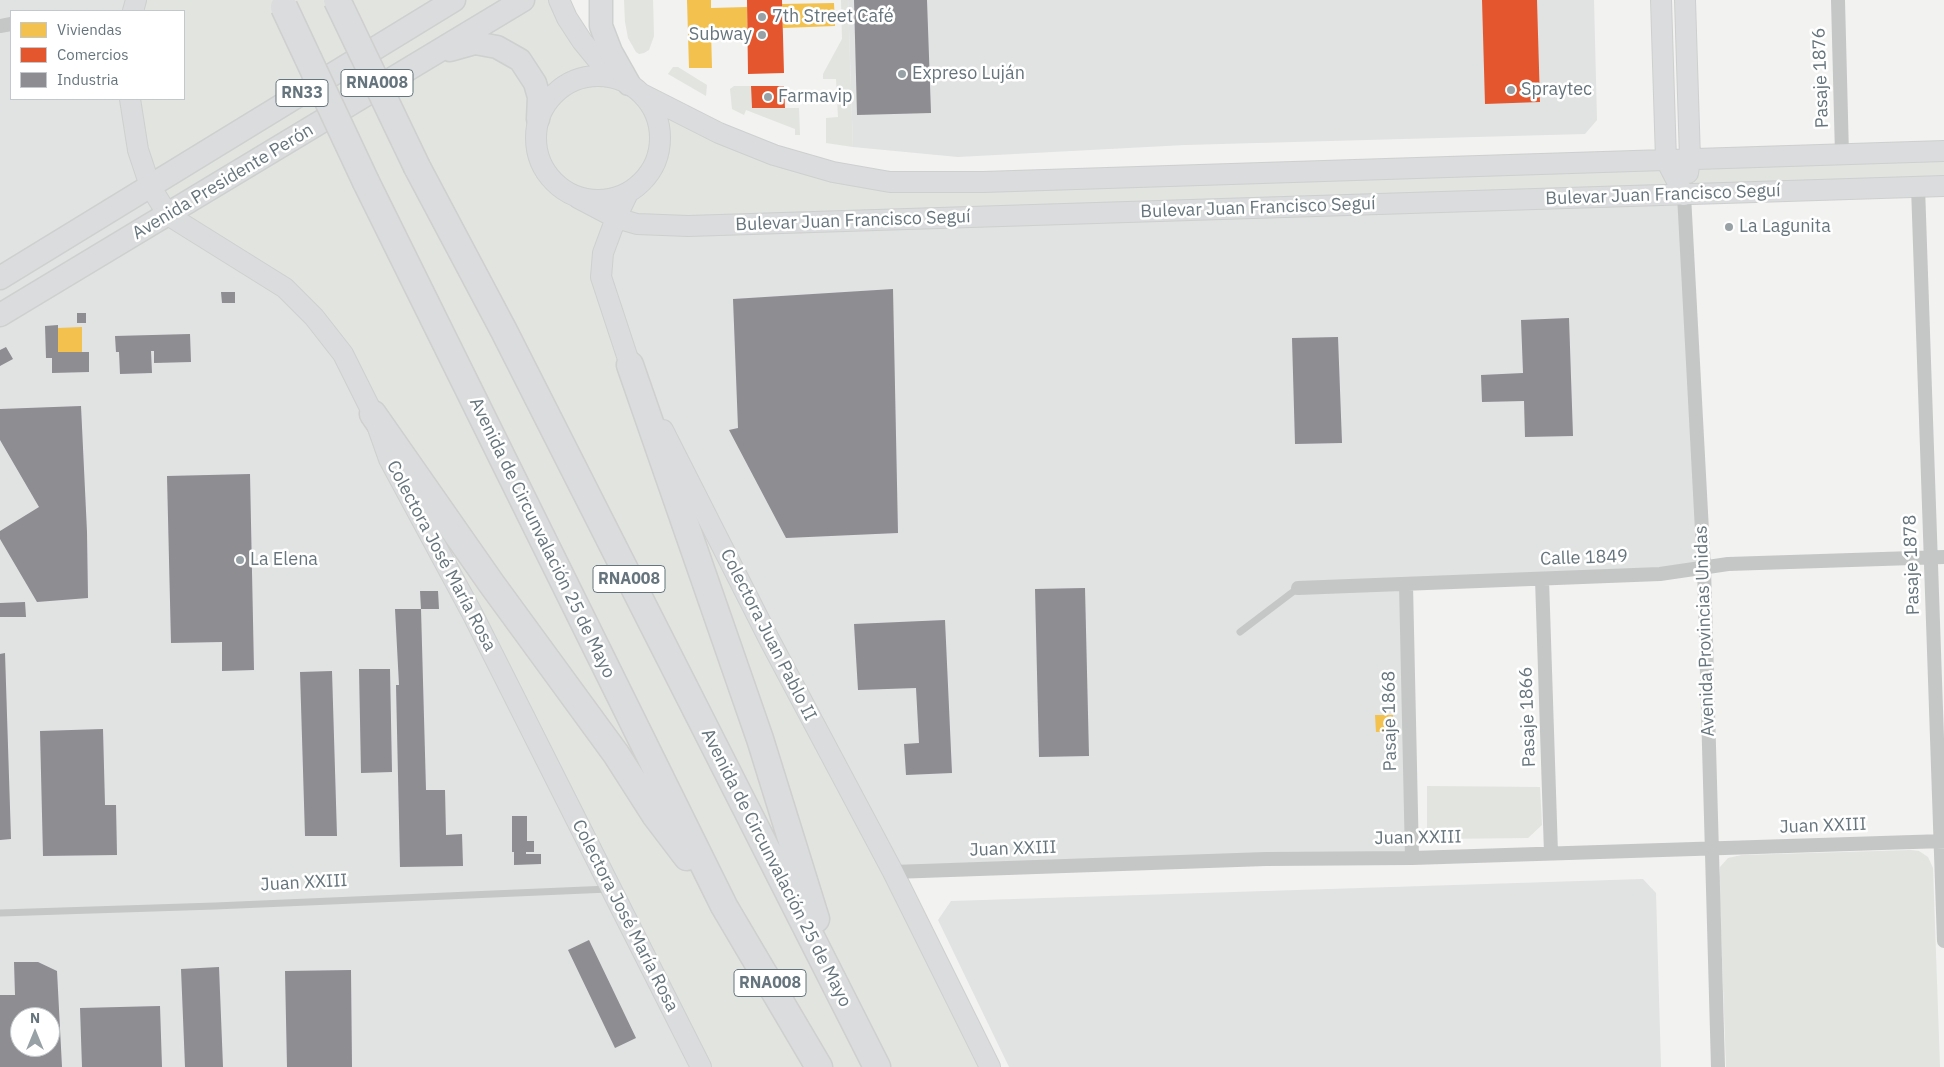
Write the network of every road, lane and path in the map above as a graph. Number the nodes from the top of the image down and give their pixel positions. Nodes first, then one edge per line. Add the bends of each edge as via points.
1 (337, 0) edge
2 (454, 0) edge
3 (523, 0) edge
4 (558, 0) edge
5 (601, 0) edge
6 (1661, 0) edge
7 (1685, 0) edge
8 (1838, 0) edge
9 (282, 4) edge
10 (434, 54) junction
11 (629, 86) junction
12 (130, 100) edge
13 (538, 119) junction
14 (1944, 151) edge
15 (1842, 155) junction
16 (1690, 159) junction
17 (1666, 160) junction
18 (150, 186) junction
19 (1944, 186) edge
20 (1918, 187) junction
21 (628, 193) junction
22 (1684, 195) junction
23 (578, 198) junction
24 (168, 215) junction
25 (616, 218) junction
26 (0, 278) edge
27 (0, 315) edge
28 (630, 365) junction
29 (372, 414) junction
30 (1938, 557) edge
31 (1704, 568) junction
32 (1542, 578) junction
33 (1406, 584) junction
34 (1298, 588) joint
35 (1240, 632) dead end
36 (1942, 841) edge
37 (1711, 848) junction
38 (1551, 854) junction
39 (1412, 858) junction
40 (893, 872) junction
41 (610, 888) junction
42 (724, 906) junction
43 (0, 913) edge
44 (1944, 941) edge
45 (838, 992) junction
46 (701, 1067) edge
47 (819, 1067) edge
48 (876, 1067) edge
49 (990, 1067) edge
50 (1718, 1067) edge

1 - 45 highway, Avenida de Circunvalación 25 de Mayo / RNA008, bridge via 417,167
2 - 18 main road, Avenida Presidente Perón / RN33
3 - 10 main road, Avenida Presidente Perón / RN33
4 - 11 main road via 582,41 600,63
5 - 11 main road via 601,26
6 - 17 main road, Avenida Provincias Unidas
7 - 16 main road, Avenida Provincias Unidas
8 - 15 street, Pasaje 1876
9 - 42 highway, Avenida de Circunvalación 25 de Mayo / RNA008, bridge via 366,182
10 - 13 main road via 475,43 497,47 520,60 540,97
10 - 24 main road, Avenida Presidente Perón / RN33
11 - 13 main road via 604,76 576,80 552,95
11 - 17 main road, Bulevar Juan Francisco Seguí via 719,133 774,155 833,172 890,182 993,182
11 - 21 main road via 651,105 660,131 660,146 650,173
12 - 18 main road, Colectora José María Rosa via 138,150
13 - 23 main road via 535,144 542,167 563,191
14 - 15 main road, Bulevar Juan Francisco Seguí
15 - 16 main road, Bulevar Juan Francisco Seguí
16 - 17 main road, Bulevar Juan Francisco Seguí
16 - 22 main road, Avenida Provincias Unidas
17 - 22 main road, Avenida Provincias Unidas
18 - 24 main road, Colectora José María Rosa
18 - 26 main road, Avenida Presidente Perón / RN33
19 - 20 main road, Bulevar Juan Francisco Seguí
20 - 22 main road, Bulevar Juan Francisco Seguí
20 - 30 street, Pasaje 1878
21 - 23 main road via 595,201
21 - 25 main road, Colectora Juan Pablo II
22 - 25 main road, Bulevar Juan Francisco Seguí via 688,226 637,224
22 - 31 street, Avenida Provincias Unidas
23 - 25 main road, Bulevar Juan Francisco Seguí
24 - 27 main road, Avenida Presidente Perón / RN33
24 - 29 main road, Colectora José María Rosa via 250,266 290,294 314,317 343,354
25 - 28 main road, Colectora Juan Pablo II via 603,253 601,277
28 - 40 main road, Colectora Juan Pablo II via 769,639
28 - 45 highway, RNA008 via 760,739
29 - 41 main road, Colectora José María Rosa via 389,459 473,615
29 - 42 highway via 616,754 655,815
30 - 31 street, Calle 1849 via 1728,564
30 - 36 street, Pasaje 1878
31 - 32 street, Calle 1849 via 1660,574
31 - 37 street, Avenida Provincias Unidas
32 - 33 street, Calle 1849
32 - 38 street, Pasaje 1866
33 - 34 street, Calle 1849
33 - 39 street, Pasaje 1868
34 - 35 lane, Calle 1849
36 - 37 street, Juan XXIII
36 - 44 street, Pasaje 1878
37 - 38 street, Juan XXIII
37 - 50 street, Avenida Provincias Unidas
38 - 39 street, Juan XXIII
39 - 40 street, Juan XXIII via 1256,859
40 - 49 main road, Colectora Juan Pablo II
41 - 43 lane, Juan XXIII
41 - 46 main road, Colectora José María Rosa
42 - 47 highway, Avenida de Circunvalación 25 de Mayo / RNA008
45 - 48 highway, Avenida de Circunvalación 25 de Mayo / RNA008

